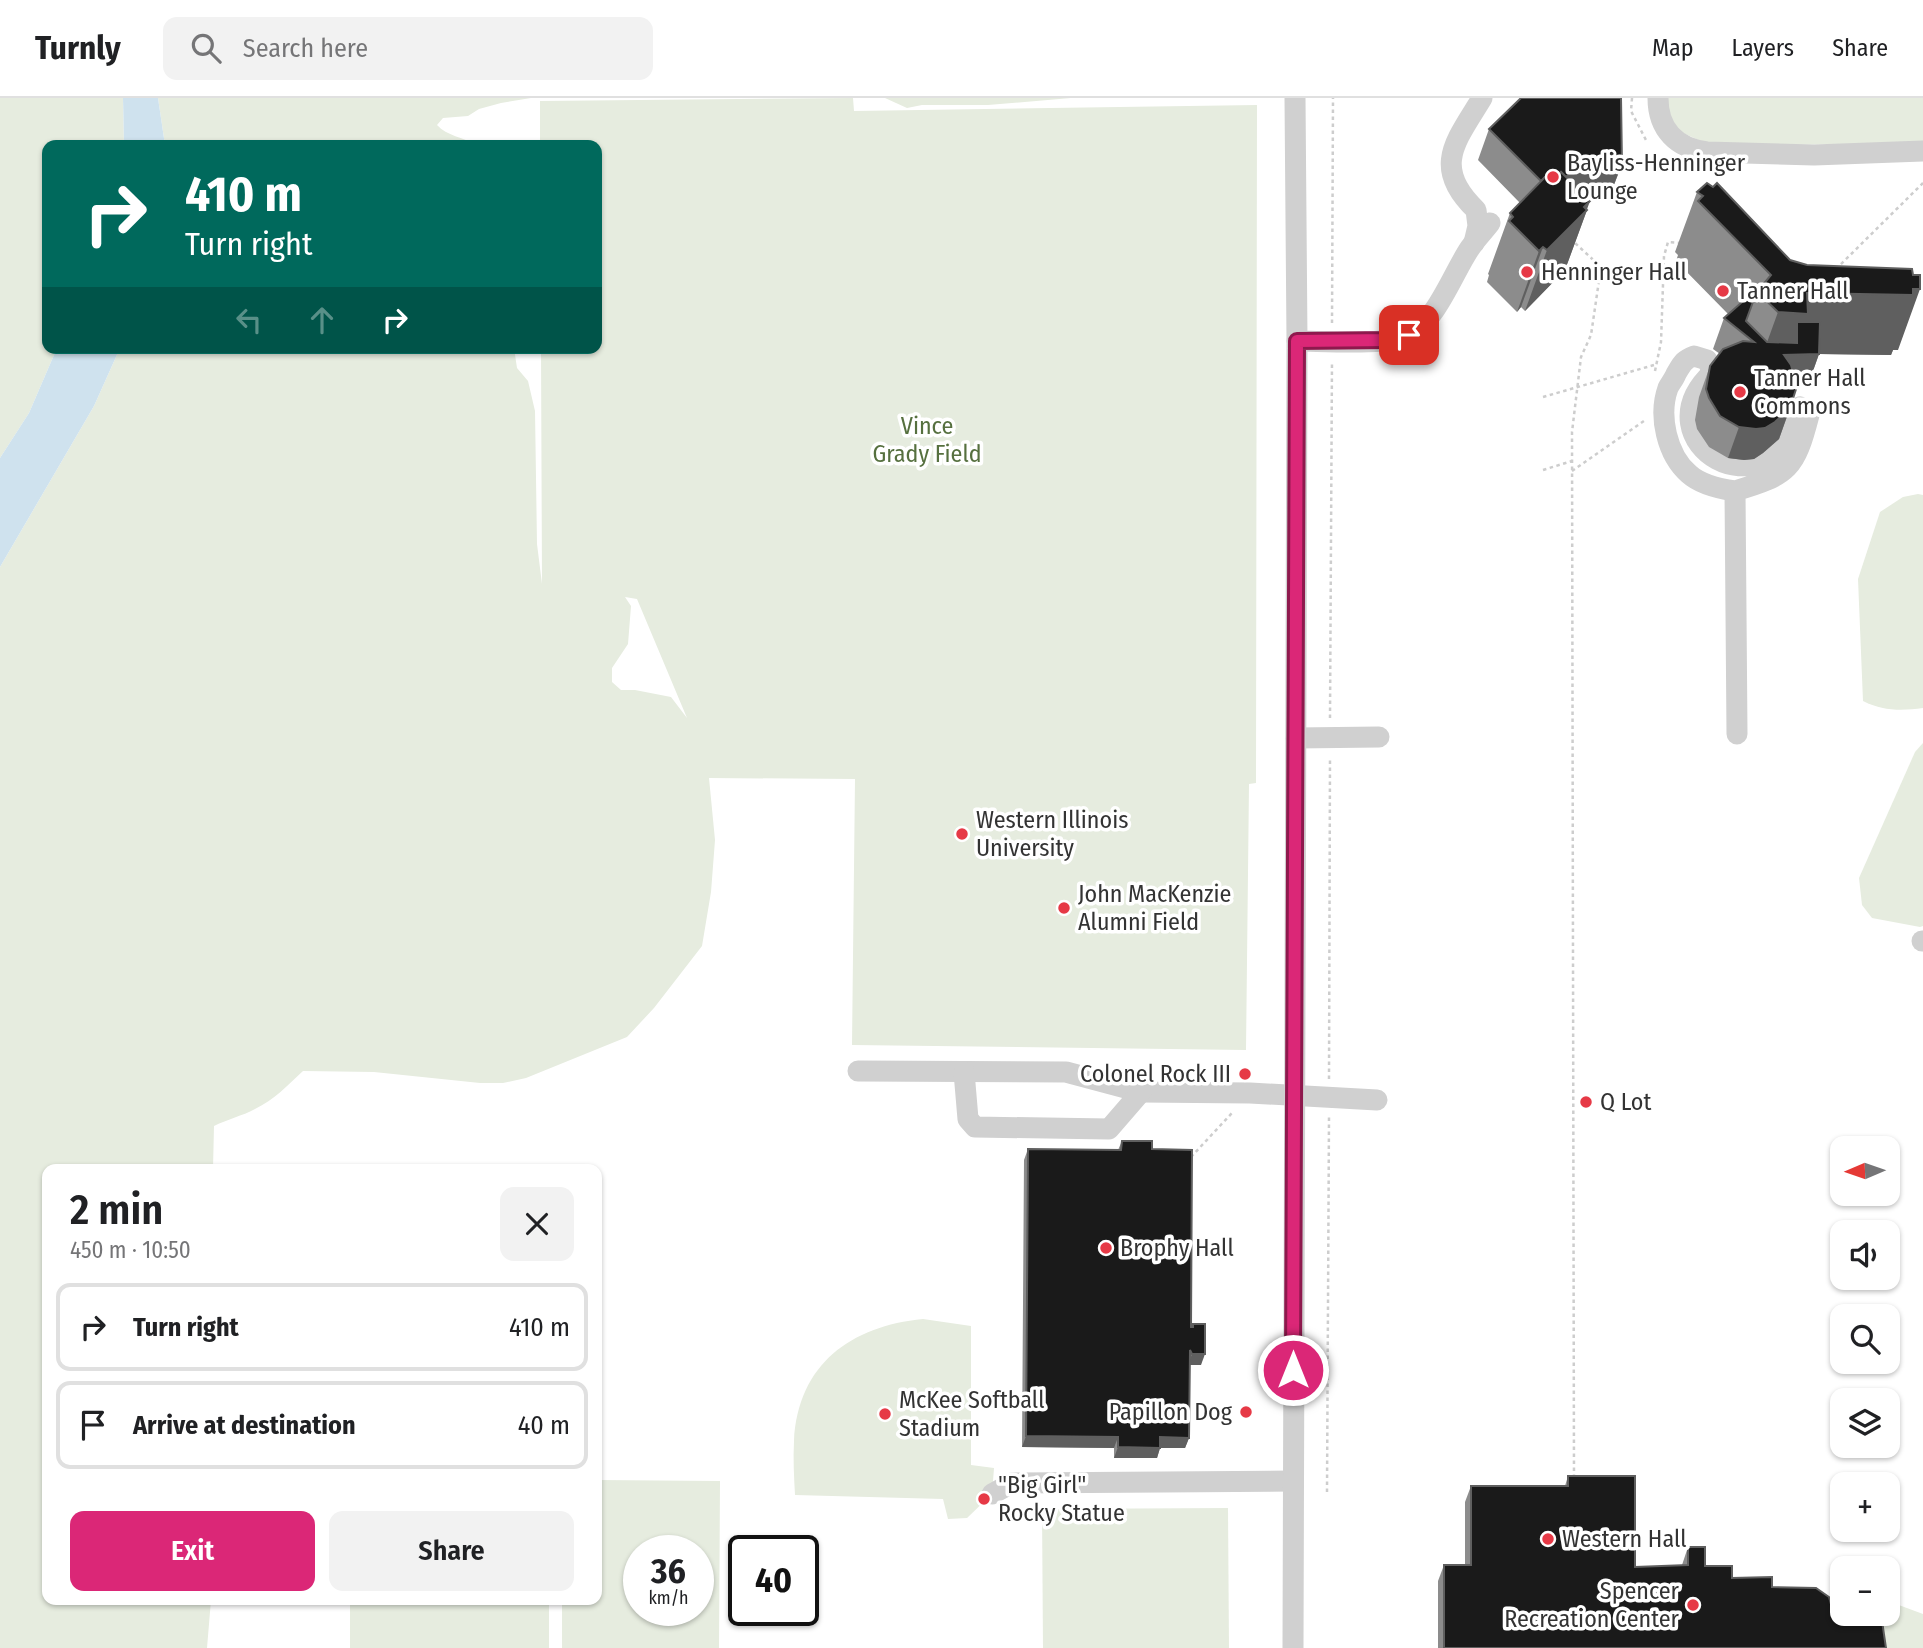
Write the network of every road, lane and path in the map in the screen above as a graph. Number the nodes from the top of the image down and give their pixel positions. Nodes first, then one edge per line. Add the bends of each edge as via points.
1 (1295, 98) edge
2 (1333, 98) edge
3 (1482, 98) edge
4 (1632, 98) edge
5 (1658, 98) edge
6 (1647, 142) dead end
7 (1923, 151) edge
8 (1923, 183) edge
9 (1490, 223) dead end
10 (1572, 240) edge
11 (1474, 244) junction
12 (1836, 269) edge
13 (1297, 341) junction
14 (1332, 341) junction
15 (1655, 365) dead end
16 (1578, 387) junction
17 (1543, 397) dead end
18 (1651, 416) dead end
19 (1573, 461) junction
20 (1543, 470) dead end
21 (1572, 471) junction
22 (1735, 491) junction
23 (1737, 734) dead end
24 (1379, 737) dead end
25 (1296, 738) junction
26 (1330, 738) junction
27 (858, 1071) dead end
28 (964, 1072) junction
29 (1141, 1092) junction
30 (1250, 1093) junction
31 (1295, 1096) junction
32 (1329, 1098) junction
33 (1377, 1100) dead end
34 (1188, 1160) edge
35 (1293, 1481) junction
36 (1574, 1488) edge
37 (1327, 1492) dead end
38 (992, 1494) dead end
39 (1293, 1648) edge

1 - 13 street
2 - 14 path
3 - 11 street via 1451,154 1455,185 1476,210
4 - 6 path via 1632,111
5 - 7 street via 1665,128 1691,150 1814,155
8 - 12 path
9 - 11 street
10 - 16 path via 1601,267
11 - 14 street via 1445,294 1409,335
13 - 14 street
13 - 25 street
14 - 26 path
15 - 16 path
16 - 17 path
16 - 19 path
18 - 21 path
19 - 20 path
19 - 21 path
21 - 36 path
22 - 22 street via 1766,481 1794,462 1809,415 1800,407 1792,411 1772,455 1743,467 1722,464 1704,451 1693,433 1692,399 1713,372 1707,360 1694,356 1683,360 1668,388 1664,417 1668,442 1690,476
22 - 23 street
24 - 26 street
25 - 26 street
25 - 31 street
26 - 32 path
27 - 28 street
28 - 29 street via 1066,1072
28 - 29 street via 968,1119 975,1127 1109,1129
29 - 30 street
30 - 31 street
30 - 34 path
31 - 32 street
31 - 35 street
32 - 33 street
32 - 37 path
35 - 38 street via 1012,1483
35 - 39 street

